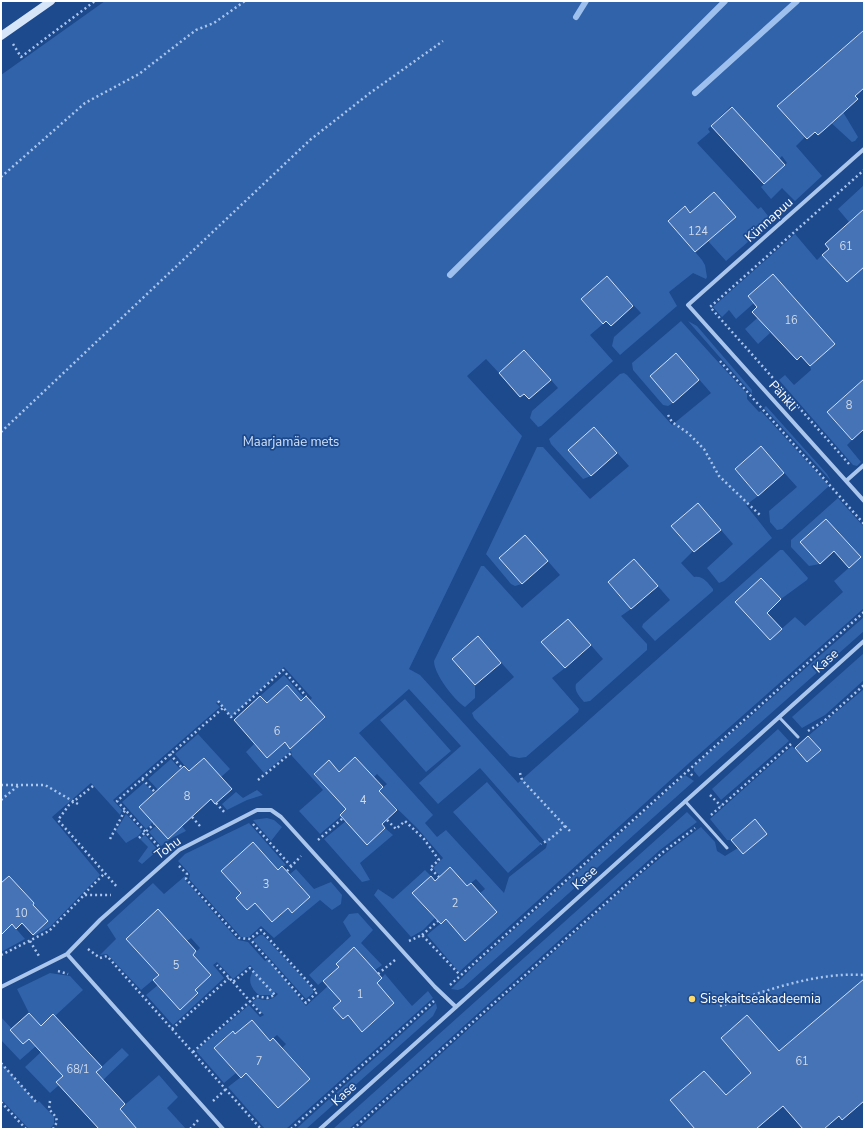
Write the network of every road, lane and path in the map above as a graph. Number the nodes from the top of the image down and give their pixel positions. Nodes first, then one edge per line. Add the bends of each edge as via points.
1 (51, 1) edge
2 (95, 1) edge
3 (245, 1) edge
4 (3, 34) edge
5 (443, 41) dead end
6 (864, 149) edge
7 (864, 170) edge
8 (1, 177) edge
9 (688, 305) joint
10 (715, 355) dead end
11 (668, 415) dead end
12 (1, 432) edge
13 (864, 465) edge
14 (856, 472) junction
15 (846, 481) junction
16 (864, 501) edge
17 (761, 516) dead end
18 (864, 524) edge
19 (864, 612) edge
20 (864, 641) edge
21 (864, 685) edge
22 (306, 696) dead end
23 (218, 701) dead end
24 (223, 708) junction
25 (779, 717) junction
26 (798, 737) junction
27 (291, 752) dead end
28 (170, 754) junction
29 (182, 768) dead end
30 (688, 770) junction
31 (520, 773) dead end
32 (142, 779) junction
33 (696, 779) dead end
34 (258, 780) dead end
35 (1, 785) edge
36 (18, 785) junction
37 (93, 786) dead end
38 (155, 792) dead end
39 (709, 793) dead end
40 (1, 800) edge
41 (73, 801) junction
42 (685, 801) junction
43 (216, 803) dead end
44 (78, 804) dead end
45 (721, 806) junction
46 (125, 810) junction
47 (231, 810) dead end
48 (225, 813) junction
49 (219, 816) dead end
50 (246, 816) junction
51 (192, 817) dead end
52 (343, 818) dead end
53 (387, 820) dead end
54 (703, 821) junction
55 (207, 823) dead end
56 (154, 824) dead end
57 (201, 826) junction
58 (565, 826) junction
59 (195, 829) dead end
60 (145, 832) junction
61 (572, 833) dead end
62 (315, 834) dead end
63 (139, 838) dead end
64 (110, 839) dead end
65 (319, 839) junction
66 (542, 844) dead end
67 (167, 845) dead end
68 (324, 845) dead end
69 (727, 848) dead end
70 (162, 850) junction
71 (156, 855) dead end
72 (171, 857) junction
73 (291, 866) dead end
74 (105, 873) junction
75 (439, 877) dead end
76 (123, 884) dead end
77 (118, 889) junction
78 (84, 895) junction
79 (438, 921) dead end
80 (405, 935) dead end
81 (422, 935) junction
82 (250, 939) junction
83 (79, 941) junction
84 (405, 953) junction
85 (68, 954) junction
86 (1, 955) edge
87 (217, 965) dead end
88 (378, 974) dead end
89 (460, 975) junction
90 (864, 975) edge
91 (229, 978) junction
92 (233, 982) junction
93 (1, 987) edge
94 (442, 993) junction
95 (250, 1001) junction
96 (720, 1006) dead end
97 (456, 1007) junction
98 (262, 1015) dead end
99 (172, 1029) junction
100 (193, 1052) junction
101 (1, 1063) edge
102 (50, 1101) dead end
103 (1, 1102) edge
104 (37, 1103) dead end
105 (26, 1129) edge
106 (53, 1129) edge
107 (223, 1129) edge
108 (261, 1129) edge
109 (291, 1129) edge
110 (320, 1129) edge
111 (353, 1129) edge

1 - 4 main road
2 - 4 path via 21,57
3 - 8 path via 214,23 196,30 139,74 85,103
5 - 12 path via 310,140
6 - 9 street, Künnapuu
7 - 14 path via 710,307
9 - 15 street, Pähkli
10 - 18 path
11 - 17 path via 672,422 704,449 719,476
13 - 14 street
14 - 15 street
15 - 16 street, Pähkli
19 - 30 path
20 - 25 street, Kase
21 - 26 path via 824,721
22 - 24 path via 283,670 232,716
23 - 24 path
24 - 28 path
25 - 26 lane
25 - 42 street, Kase
26 - 45 path
27 - 34 path
28 - 29 path
28 - 32 path
30 - 33 path
30 - 89 path
31 - 58 path via 522,780
32 - 38 path
32 - 46 path via 117,801
35 - 36 path
36 - 40 path
36 - 41 path via 45,784
37 - 41 path
39 - 45 path
41 - 44 path
41 - 74 path via 58,820
42 - 54 lane
42 - 97 street, Kase
43 - 48 path
45 - 54 path
46 - 60 path
46 - 64 path
47 - 48 path
48 - 49 path
50 - 72 street, Tohu via 179,850
50 - 73 path
50 - 84 street, Tohu via 257,810 271,810 281,817
51 - 57 path
52 - 65 path
53 - 75 path via 396,829 405,821 424,839 439,860 430,868
54 - 69 lane
54 - 111 path via 663,852
55 - 57 path
56 - 60 path
57 - 59 path
58 - 61 path
58 - 66 path
60 - 63 path
60 - 70 path
62 - 65 path
65 - 68 path
67 - 70 path
70 - 71 path
72 - 82 path via 187,874 186,879 239,938
72 - 83 street, Tohu
74 - 77 path
74 - 78 path
76 - 77 path
77 - 78 path via 112,895
78 - 86 path via 49,932
79 - 81 path
80 - 81 path via 410,941
81 - 89 path
82 - 82 path via 261,930 317,992 306,1003
83 - 85 street, Tohu
83 - 99 path via 100,958 107,956
84 - 88 path
84 - 94 street, Tohu
85 - 93 street
85 - 107 street
87 - 91 path
89 - 94 path
90 - 96 path via 850,974 812,980
91 - 92 path
91 - 99 path
92 - 95 path
92 - 95 path via 250,968 275,995 268,998 256,996
94 - 97 street, Tohu
94 - 109 path
95 - 98 path
95 - 100 path
97 - 110 street, Kase
99 - 100 path
100 - 108 path
101 - 104 path
102 - 106 path via 49,1109 57,1122
103 - 105 path

